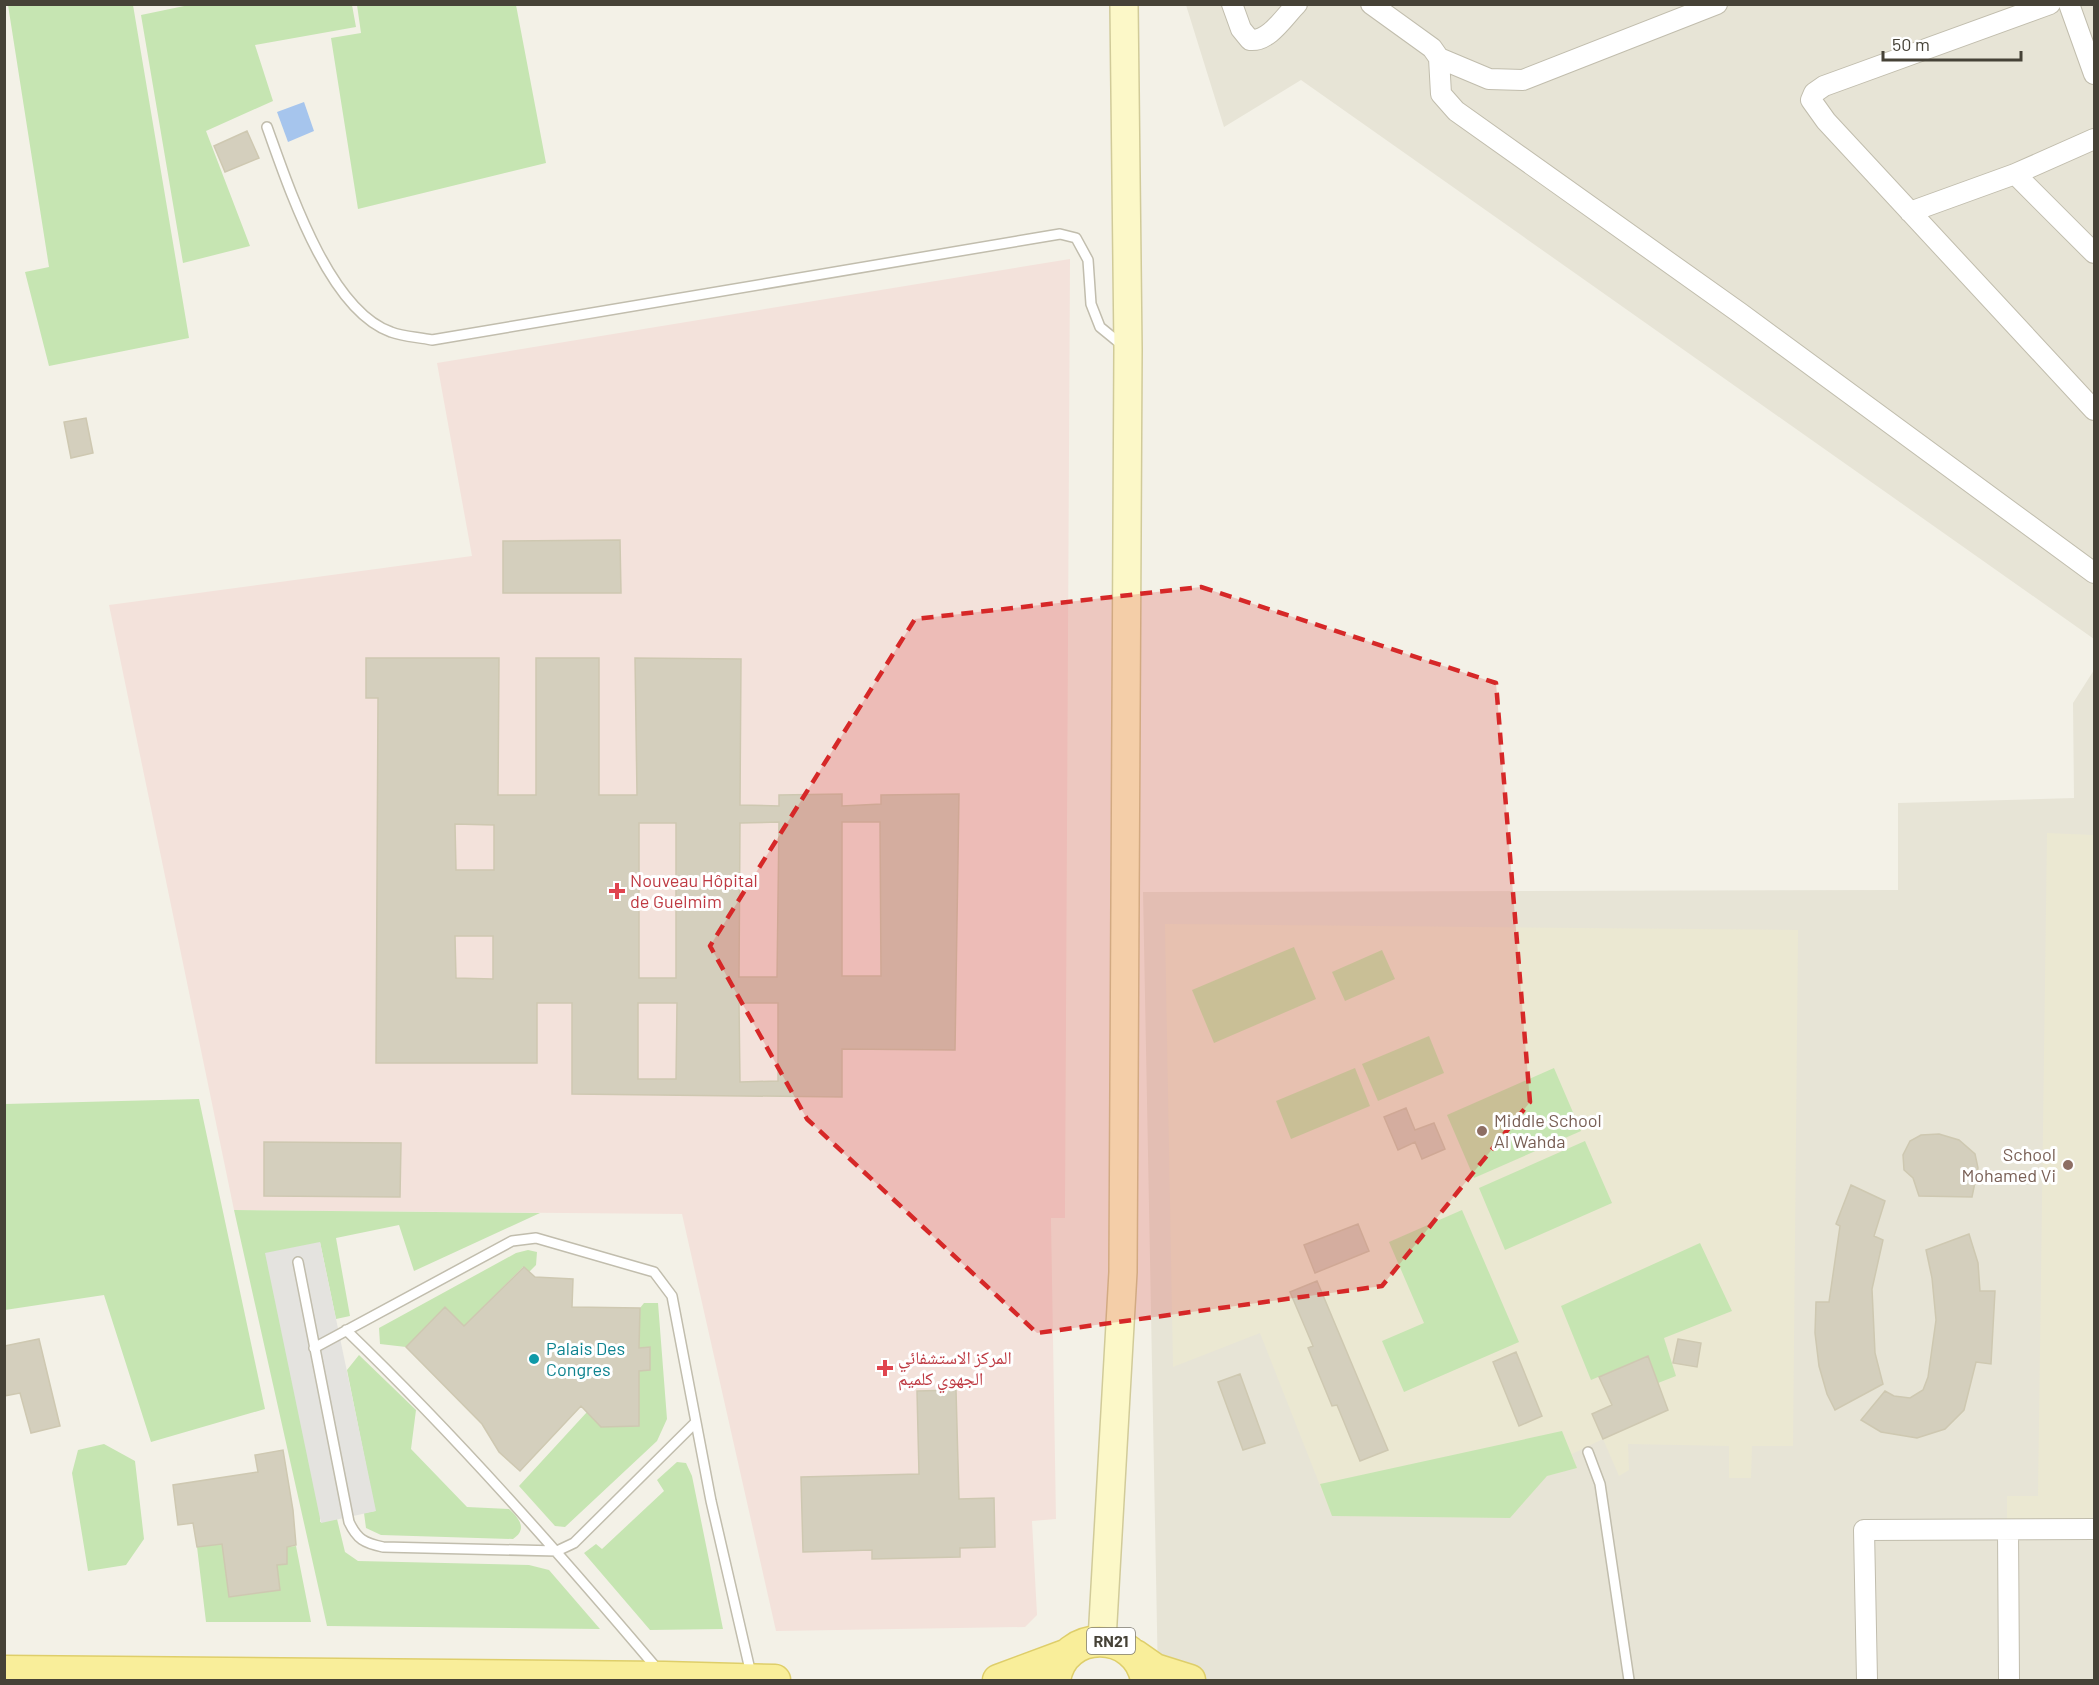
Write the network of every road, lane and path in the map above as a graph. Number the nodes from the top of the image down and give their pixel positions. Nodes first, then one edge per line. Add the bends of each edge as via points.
1 (1124, 4) edge
2 (1232, 4) edge
3 (1297, 4) edge
4 (1371, 4) edge
5 (1717, 4) edge
6 (2050, 4) edge
7 (2069, 4) edge
8 (1439, 58) junction
9 (2094, 74) edge
10 (267, 128) dead end
11 (2094, 139) edge
12 (2015, 174) junction
13 (1910, 212) junction
14 (2094, 253) edge
15 (1128, 349) junction
16 (2094, 410) edge
17 (2094, 573) edge
18 (298, 1262) dead end
19 (346, 1330) junction
20 (314, 1348) junction
21 (696, 1422) junction
22 (1588, 1452) dead end
23 (2094, 1529) edge
24 (2008, 1530) junction
25 (557, 1551) junction
26 (1102, 1640) junction
27 (1068, 1654) junction
28 (1140, 1668) edge
29 (4, 1671) edge
30 (665, 1677) junction
31 (763, 1680) edge
32 (998, 1680) edge
33 (1055, 1680) edge
34 (1190, 1680) edge
35 (1629, 1680) edge
36 (1867, 1680) edge
37 (2009, 1680) edge

1 - 15 street
2 - 3 street via 1241,29 1250,40 1257,40 1265,37
4 - 8 street via 1432,48
5 - 8 street via 1522,80 1489,79
6 - 13 street via 1824,86 1811,96 1815,109
7 - 9 street
8 - 17 street via 1441,94 1456,111
10 - 15 lane via 307,232 340,287 365,317 391,332 432,340 1060,234 1076,238 1088,260 1091,304 1100,327
11 - 12 street
12 - 13 street
12 - 14 street
13 - 16 street
15 - 26 street via 1123,1272
18 - 20 lane
19 - 20 lane
19 - 21 lane via 512,1241 536,1238 654,1272 663,1282 672,1296
19 - 25 lane via 424,1405
20 - 25 lane via 349,1522 364,1543 383,1547
21 - 25 lane via 574,1543
21 - 31 lane
22 - 35 lane via 1600,1484
23 - 24 street
24 - 36 street via 1864,1530
24 - 37 street
25 - 30 lane
26 - 27 main road, RN21 via 1083,1643
26 - 28 main road, RN21 via 1119,1644
27 - 32 main road, RN21
27 - 33 main road, RN21
28 - 34 main road, RN21
29 - 30 main road
30 - 31 main road

